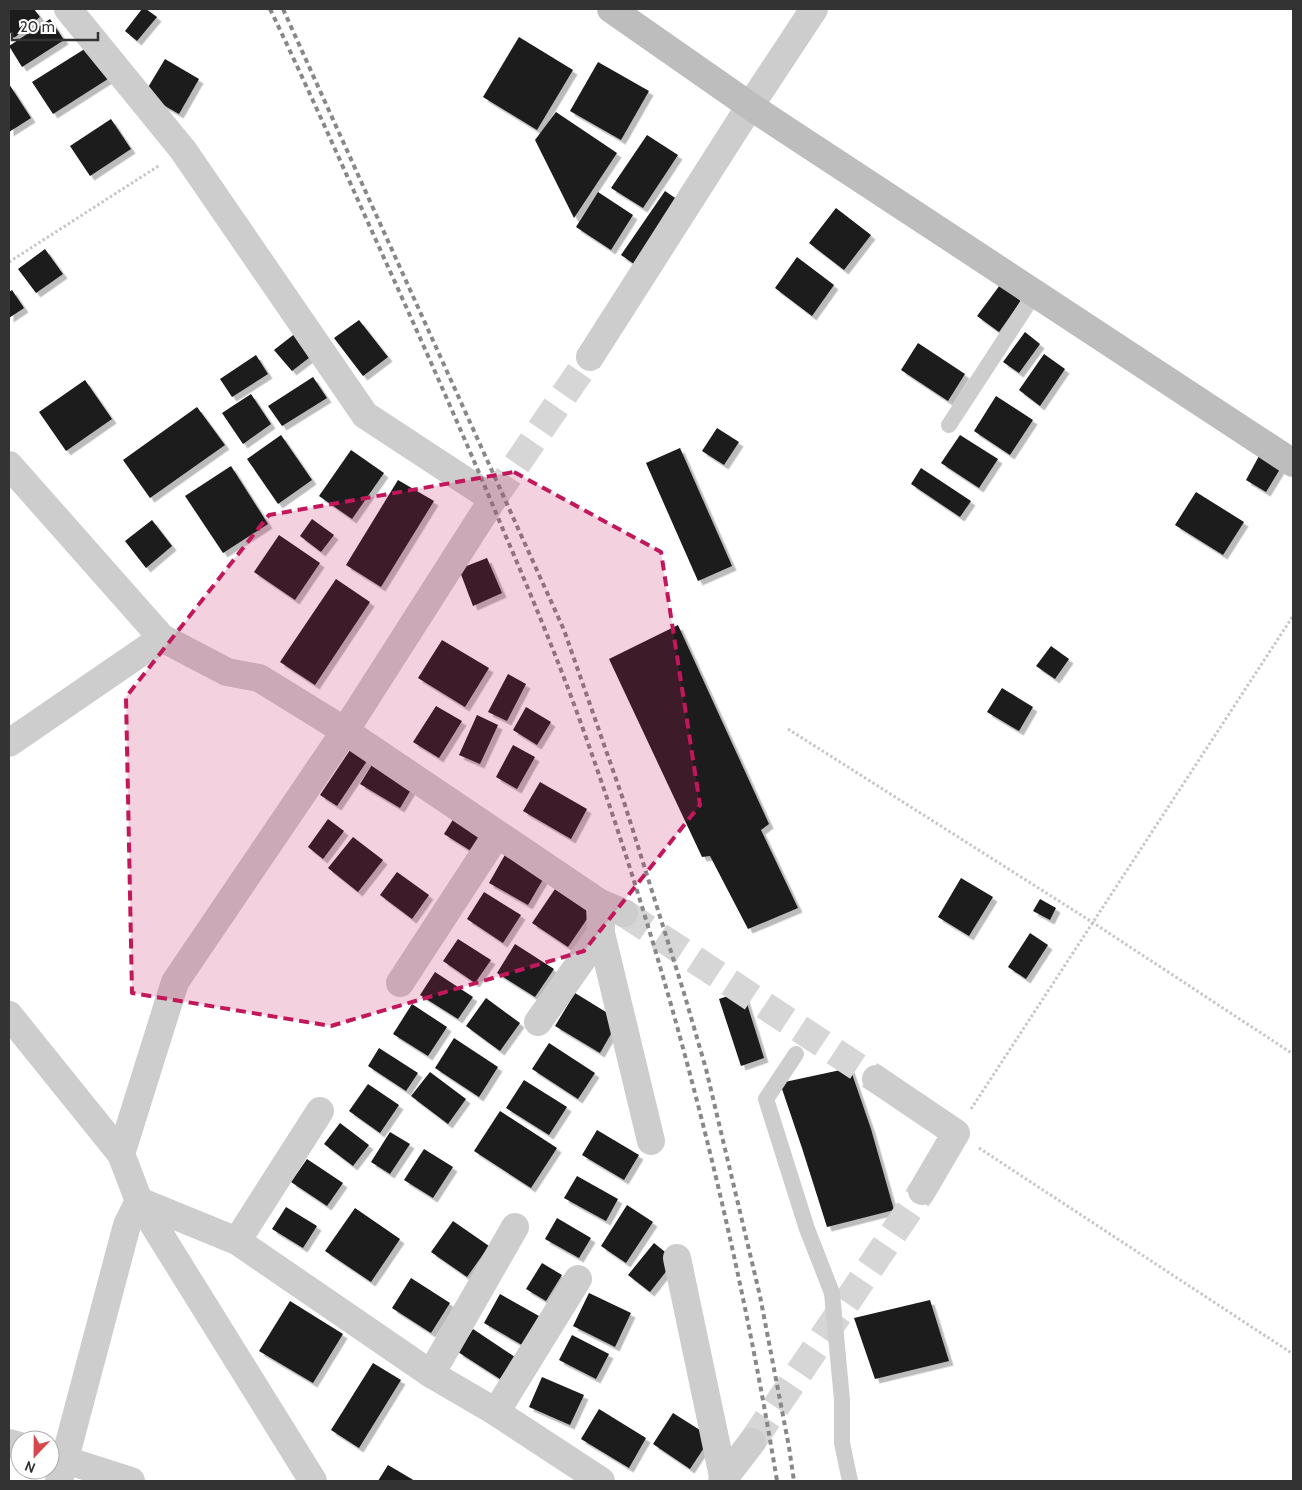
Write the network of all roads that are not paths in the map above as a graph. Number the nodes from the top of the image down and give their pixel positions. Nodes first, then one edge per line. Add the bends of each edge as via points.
1 (68, 9) edge
2 (611, 9) edge
3 (814, 9) edge
4 (750, 106) junction
5 (1035, 293) junction
6 (590, 357) tunnel mouth
7 (949, 425) dead end
8 (1293, 462) edge
9 (9, 465) edge
10 (162, 638) junction
11 (345, 731) junction
12 (9, 743) edge
13 (497, 834) junction
14 (601, 933) junction
15 (400, 983) dead end
16 (9, 1015) edge
17 (538, 1022) dead end
18 (796, 1054) dead end
19 (876, 1080) tunnel mouth
20 (320, 1111) dead end
21 (651, 1141) dead end
22 (121, 1154) junction
23 (922, 1191) tunnel mouth
24 (139, 1200) junction
25 (515, 1227) dead end
26 (237, 1241) junction
27 (677, 1258) dead end
28 (578, 1279) dead end
29 (431, 1374) junction
30 (496, 1412) junction
31 (752, 1442) tunnel mouth
32 (60, 1458) edge
33 (60, 1465) edge
34 (723, 1480) edge
35 (130, 1481) edge
36 (313, 1481) edge
37 (601, 1481) edge
38 (850, 1481) edge

1 - 11 street via 183,150 365,415 493,499
2 - 4 street
3 - 4 street
4 - 5 street
4 - 6 street
5 - 7 lane
5 - 8 street
9 - 10 street
10 - 11 street via 227,672 259,678
10 - 12 street
11 - 13 street
11 - 22 street via 174,982
13 - 14 street via 612,908
13 - 15 street
14 - 17 street
14 - 21 street
16 - 22 street
18 - 38 lane via 766,1098 807,1228 832,1293 842,1400 842,1443
19 - 23 street via 956,1133
20 - 26 street
22 - 24 street
24 - 26 street
24 - 32 street via 127,1225
24 - 36 street
25 - 29 street
26 - 29 street
27 - 34 street
28 - 30 street
29 - 30 street
30 - 37 street
31 - 34 street
33 - 35 street

